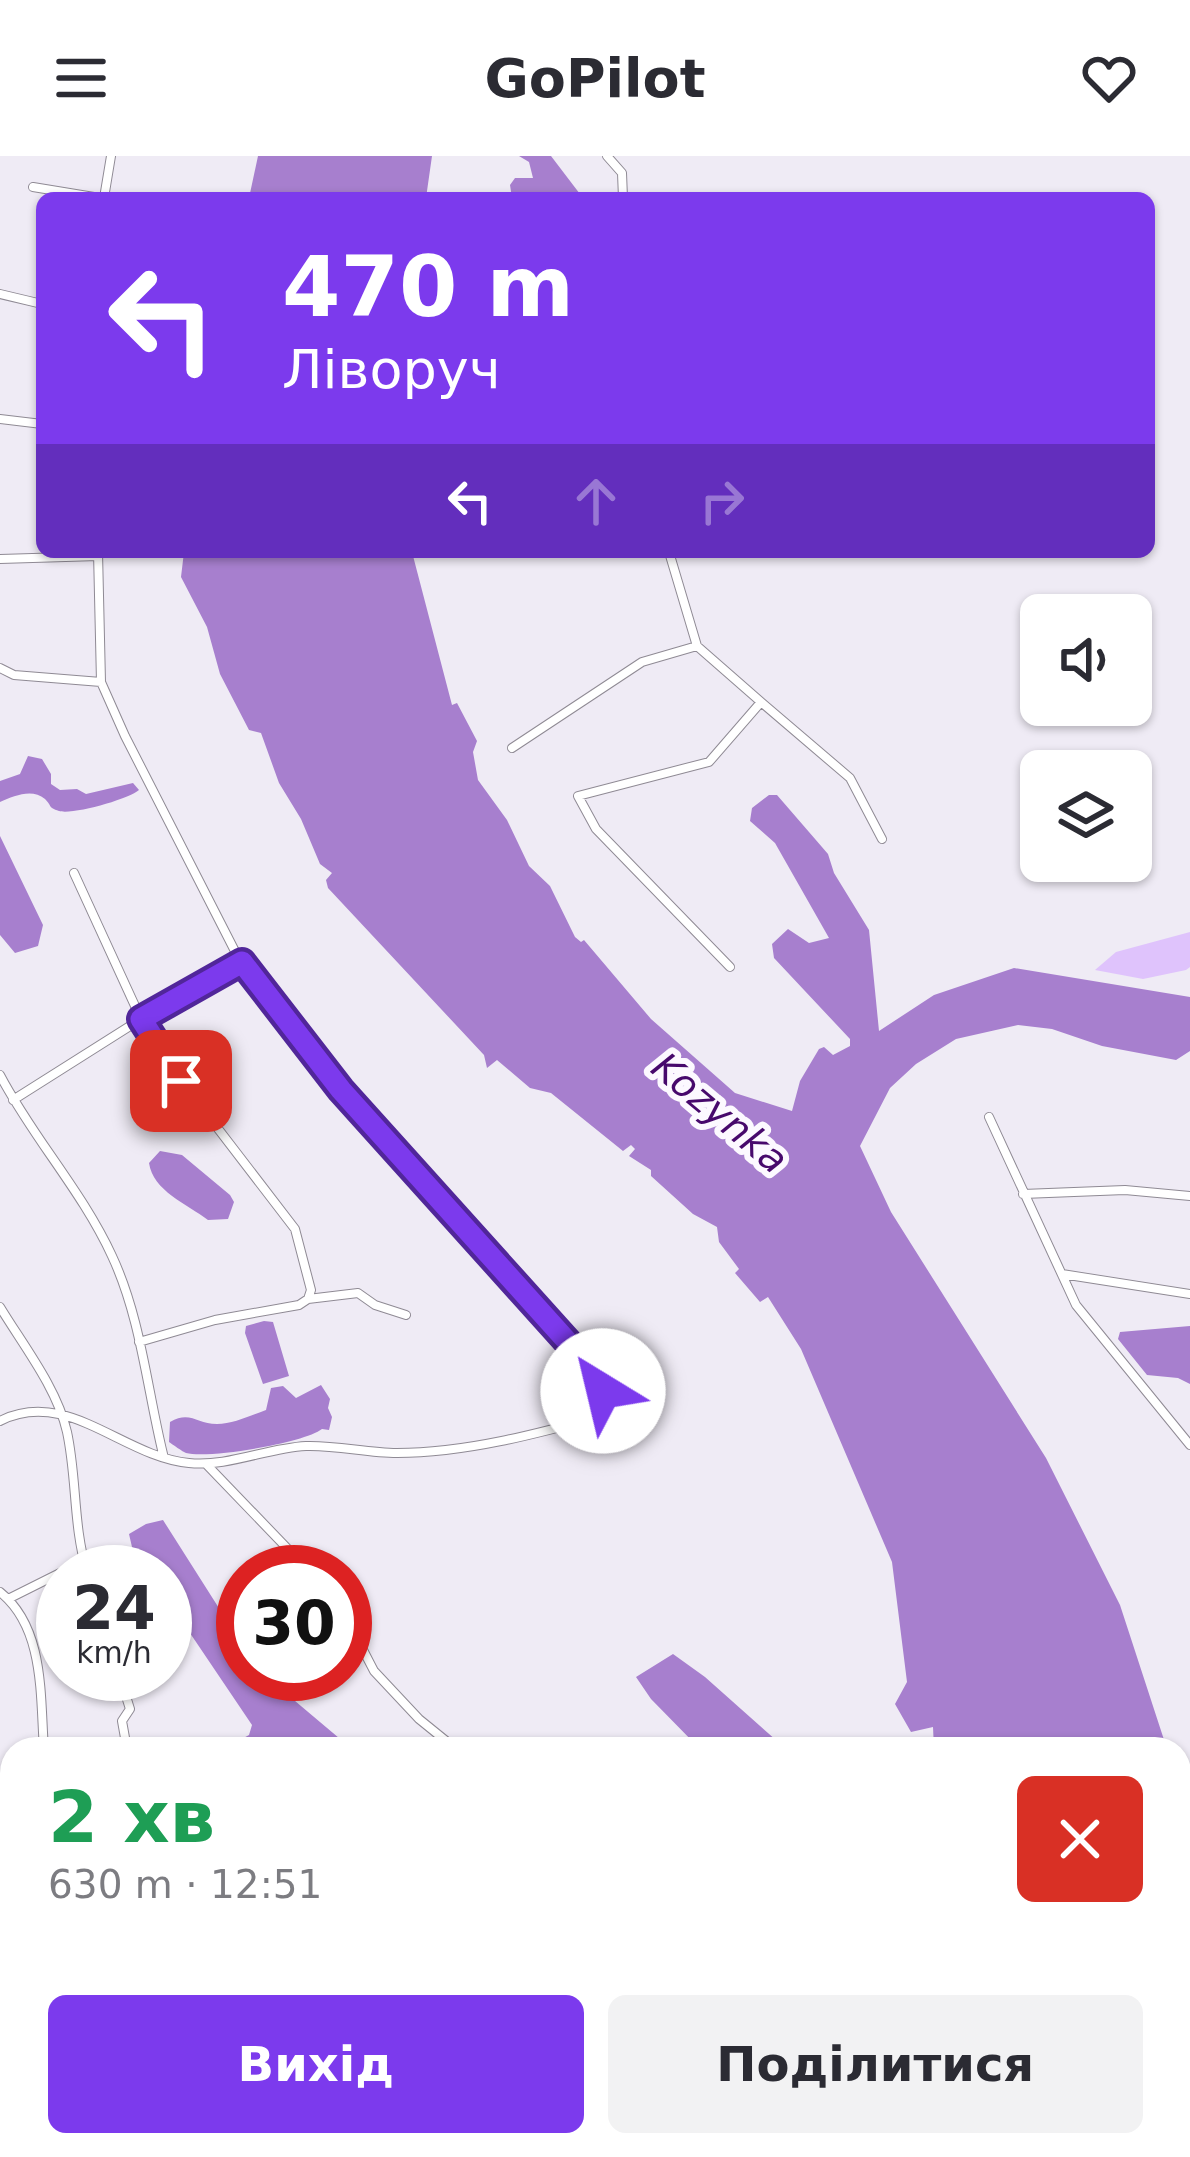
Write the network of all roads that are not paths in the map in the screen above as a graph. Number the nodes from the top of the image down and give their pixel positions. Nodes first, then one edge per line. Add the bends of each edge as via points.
1 (111, 156) edge
2 (607, 156) edge
3 (33, 187) dead end
4 (64, 192) edge
5 (103, 192) edge
6 (623, 192) edge
7 (0, 294) edge
8 (36, 303) edge
9 (0, 419) edge
10 (36, 423) edge
11 (36, 557) edge
12 (98, 558) edge
13 (671, 558) edge
14 (0, 559) edge
15 (697, 646) junction
16 (0, 668) edge
17 (101, 682) junction
18 (761, 703) junction
19 (512, 748) dead end
20 (882, 839) dead end
21 (74, 873) dead end
22 (242, 962) junction
23 (730, 967) dead end
24 (141, 1019) junction
25 (0, 1075) edge
26 (13, 1100) junction
27 (989, 1118) dead end
28 (1024, 1194) junction
29 (1190, 1196) edge
30 (1060, 1274) junction
31 (1190, 1294) edge
32 (308, 1299) junction
33 (0, 1307) edge
34 (406, 1315) dead end
35 (139, 1342) junction
36 (593, 1370) junction
37 (60, 1413) junction
38 (586, 1419) junction
39 (0, 1420) edge
40 (1190, 1423) edge
41 (1174, 1425) junction
42 (1190, 1445) edge
43 (163, 1456) junction
44 (206, 1464) junction
45 (82, 1545) edge
46 (284, 1545) edge
47 (36, 1585) edge
48 (4, 1596) edge
49 (372, 1667) edge
50 (128, 1701) edge
51 (43, 1737) edge
52 (125, 1737) edge
53 (441, 1737) edge

1 - 5 street
2 - 6 street via 622,173
3 - 4 street
7 - 8 street
9 - 10 street
11 - 14 street
12 - 17 street
13 - 15 street
15 - 18 street
15 - 19 street via 642,662
16 - 17 street
17 - 22 street
18 - 20 street via 850,778
18 - 23 street via 710,762 578,796 596,829
21 - 24 street
22 - 24 street
22 - 36 street via 341,1090
24 - 26 street
24 - 32 street via 295,1229
25 - 26 street
26 - 35 street via 99,1232
27 - 28 street
28 - 29 street
28 - 30 street
30 - 31 street
30 - 41 street
32 - 34 street via 358,1293
32 - 35 street
33 - 37 street
35 - 43 street
36 - 38 street via 604,1397
36 - 38 street via 626,1404
37 - 39 street via 36,1409
37 - 43 street
37 - 45 street
38 - 44 street via 451,1448 302,1446
40 - 41 street
41 - 42 street
43 - 44 street
44 - 46 street
47 - 48 street
48 - 51 street via 28,1624
49 - 53 street
50 - 52 street

